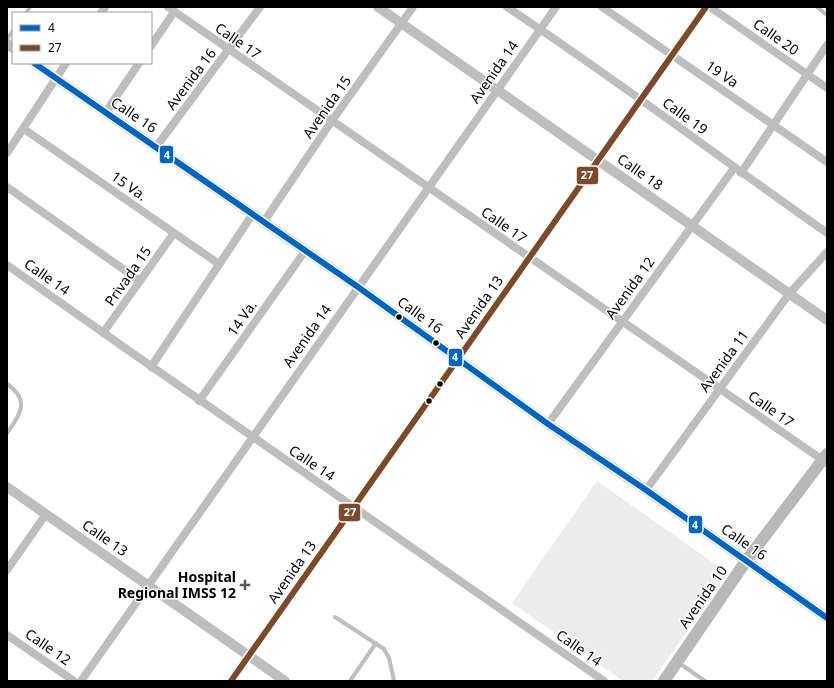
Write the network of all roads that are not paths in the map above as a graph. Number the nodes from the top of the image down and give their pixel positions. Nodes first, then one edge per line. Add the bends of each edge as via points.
1 (260, 7) edge
2 (378, 7) edge
3 (413, 7) edge
4 (507, 7) edge
5 (556, 7) edge
6 (602, 7) edge
7 (706, 7) edge
8 (710, 7) edge
9 (816, 7) edge
10 (171, 9) edge
11 (827, 15) edge
12 (402, 24) junction
13 (540, 29) junction
14 (152, 44) edge
15 (827, 45) edge
16 (228, 50) junction
17 (672, 55) junction
18 (35, 64) edge
19 (65, 64) edge
20 (138, 64) edge
21 (807, 74) junction
22 (56, 78) junction
23 (827, 88) edge
24 (497, 91) junction
25 (641, 99) junction
26 (106, 112) junction
27 (331, 122) junction
28 (773, 125) junction
29 (24, 129) junction
30 (156, 147) junction
31 (7, 153) edge
32 (598, 160) junction
33 (827, 162) edge
34 (734, 168) junction
35 (741, 173) junction
36 (7, 187) edge
37 (428, 188) junction
38 (252, 215) junction
39 (263, 223) junction
40 (691, 226) junction
41 (174, 233) junction
42 (827, 233) edge
43 (305, 251) junction
44 (827, 252) edge
45 (529, 258) junction
46 (219, 264) junction
47 (7, 265) edge
48 (140, 281) junction
49 (358, 287) junction
50 (789, 294) junction
51 (622, 320) junction
52 (827, 320) edge
53 (103, 333) junction
54 (458, 360) junction
55 (151, 367) junction
56 (7, 384) edge
57 (720, 389) junction
58 (199, 401) junction
59 (548, 424) junction
60 (7, 433) edge
61 (252, 438) junction
62 (826, 459) edge
63 (7, 486) edge
64 (646, 490) junction
65 (354, 507) junction
66 (46, 514) junction
67 (746, 561) junction
68 (7, 570) edge
69 (148, 585) junction
70 (335, 617) dead end
71 (827, 618) edge
72 (7, 634) edge
73 (376, 643) junction
74 (249, 656) junction
75 (677, 662) junction
76 (352, 680) edge
77 (74, 681) edge
78 (80, 681) edge
79 (231, 681) edge
80 (285, 681) edge
81 (394, 681) edge
82 (604, 681) edge
83 (664, 681) edge
84 (704, 681) edge

1 - 16 street, Avenida 16
2 - 12 street, Calle 18
3 - 12 street, Avenida 15
4 - 13 street, Calle 19
5 - 13 street, Avenida 14
6 - 17 street, 19 Va
7 - 17 street, Avenida 13
8 - 21 street, Calle 20
9 - 11 lane
10 - 14 street
10 - 16 street, Calle 17
12 - 24 street, Calle 18
12 - 27 street, Avenida 15
13 - 24 street, Avenida 14
13 - 25 street, Calle 19
15 - 21 street
16 - 27 street, Calle 17
16 - 30 street, Avenida 16
17 - 25 street, Avenida 13
17 - 28 street, 19 Va
18 - 22 street, Calle 16
19 - 22 street
20 - 26 street
21 - 23 street, Calle 20
21 - 28 street
22 - 26 street, Calle 16
22 - 29 street
24 - 32 street, Calle 18
24 - 37 street, Avenida 14
25 - 32 street, Avenida 13
25 - 34 street, Calle 19
26 - 30 street, Calle 16
27 - 37 street, Calle 17
27 - 39 street, Avenida 15
28 - 33 street, 19 Va
28 - 35 street
29 - 31 street
29 - 41 street, 15 Va.
30 - 38 street, Calle 16
32 - 40 street, Calle 18
32 - 45 street, Avenida 13
34 - 35 street, Calle 19
34 - 40 street, Avenida 12
35 - 42 street, Calle 19
36 - 48 street
37 - 45 street, Calle 17
37 - 49 street, Avenida 14
38 - 39 street, Calle 16
38 - 46 street
39 - 43 street, Calle 16
40 - 50 street, Calle 18
40 - 51 street, Avenida 12
41 - 46 street, 15 Va.
41 - 48 street, Privada 15
43 - 49 street, Calle 16
43 - 58 street, 14 Va.
44 - 50 street, Avenida 11
45 - 51 street, Calle 17
45 - 54 street, Avenida 13
46 - 55 street
47 - 53 street, Calle 14
48 - 53 street, Privada 15
49 - 54 street, Calle 16
49 - 61 street, Avenida 14
50 - 52 street, Calle 18
50 - 57 street, Avenida 11
51 - 57 street, Calle 17
51 - 59 street, Avenida 12
53 - 55 street, Calle 14
54 - 59 street, Calle 16
54 - 65 street, Avenida 13
55 - 58 street, Calle 14
56 - 60 lane via 16,390 21,398 19,414
57 - 62 street, Calle 17
57 - 64 street, Avenida 11
58 - 61 street, Calle 14
59 - 64 street, Calle 16
61 - 65 street, Calle 14
61 - 69 street, Avenida 14
62 - 67 main road, Avenida 10
63 - 66 street, Calle 13
64 - 67 street, Calle 16
65 - 74 street, Avenida 13
65 - 82 street, Calle 14
66 - 68 street
66 - 69 street, Calle 13
67 - 71 street, Calle 16
67 - 75 main road, Avenida 10
69 - 74 street, Calle 13
69 - 78 street, Avenida 14
70 - 73 lane
72 - 77 street, Calle 12
73 - 76 lane
73 - 81 lane via 390,658
74 - 79 street, Avenida 13
74 - 80 street, Calle 13
75 - 83 main road, Avenida 10
75 - 84 lane

